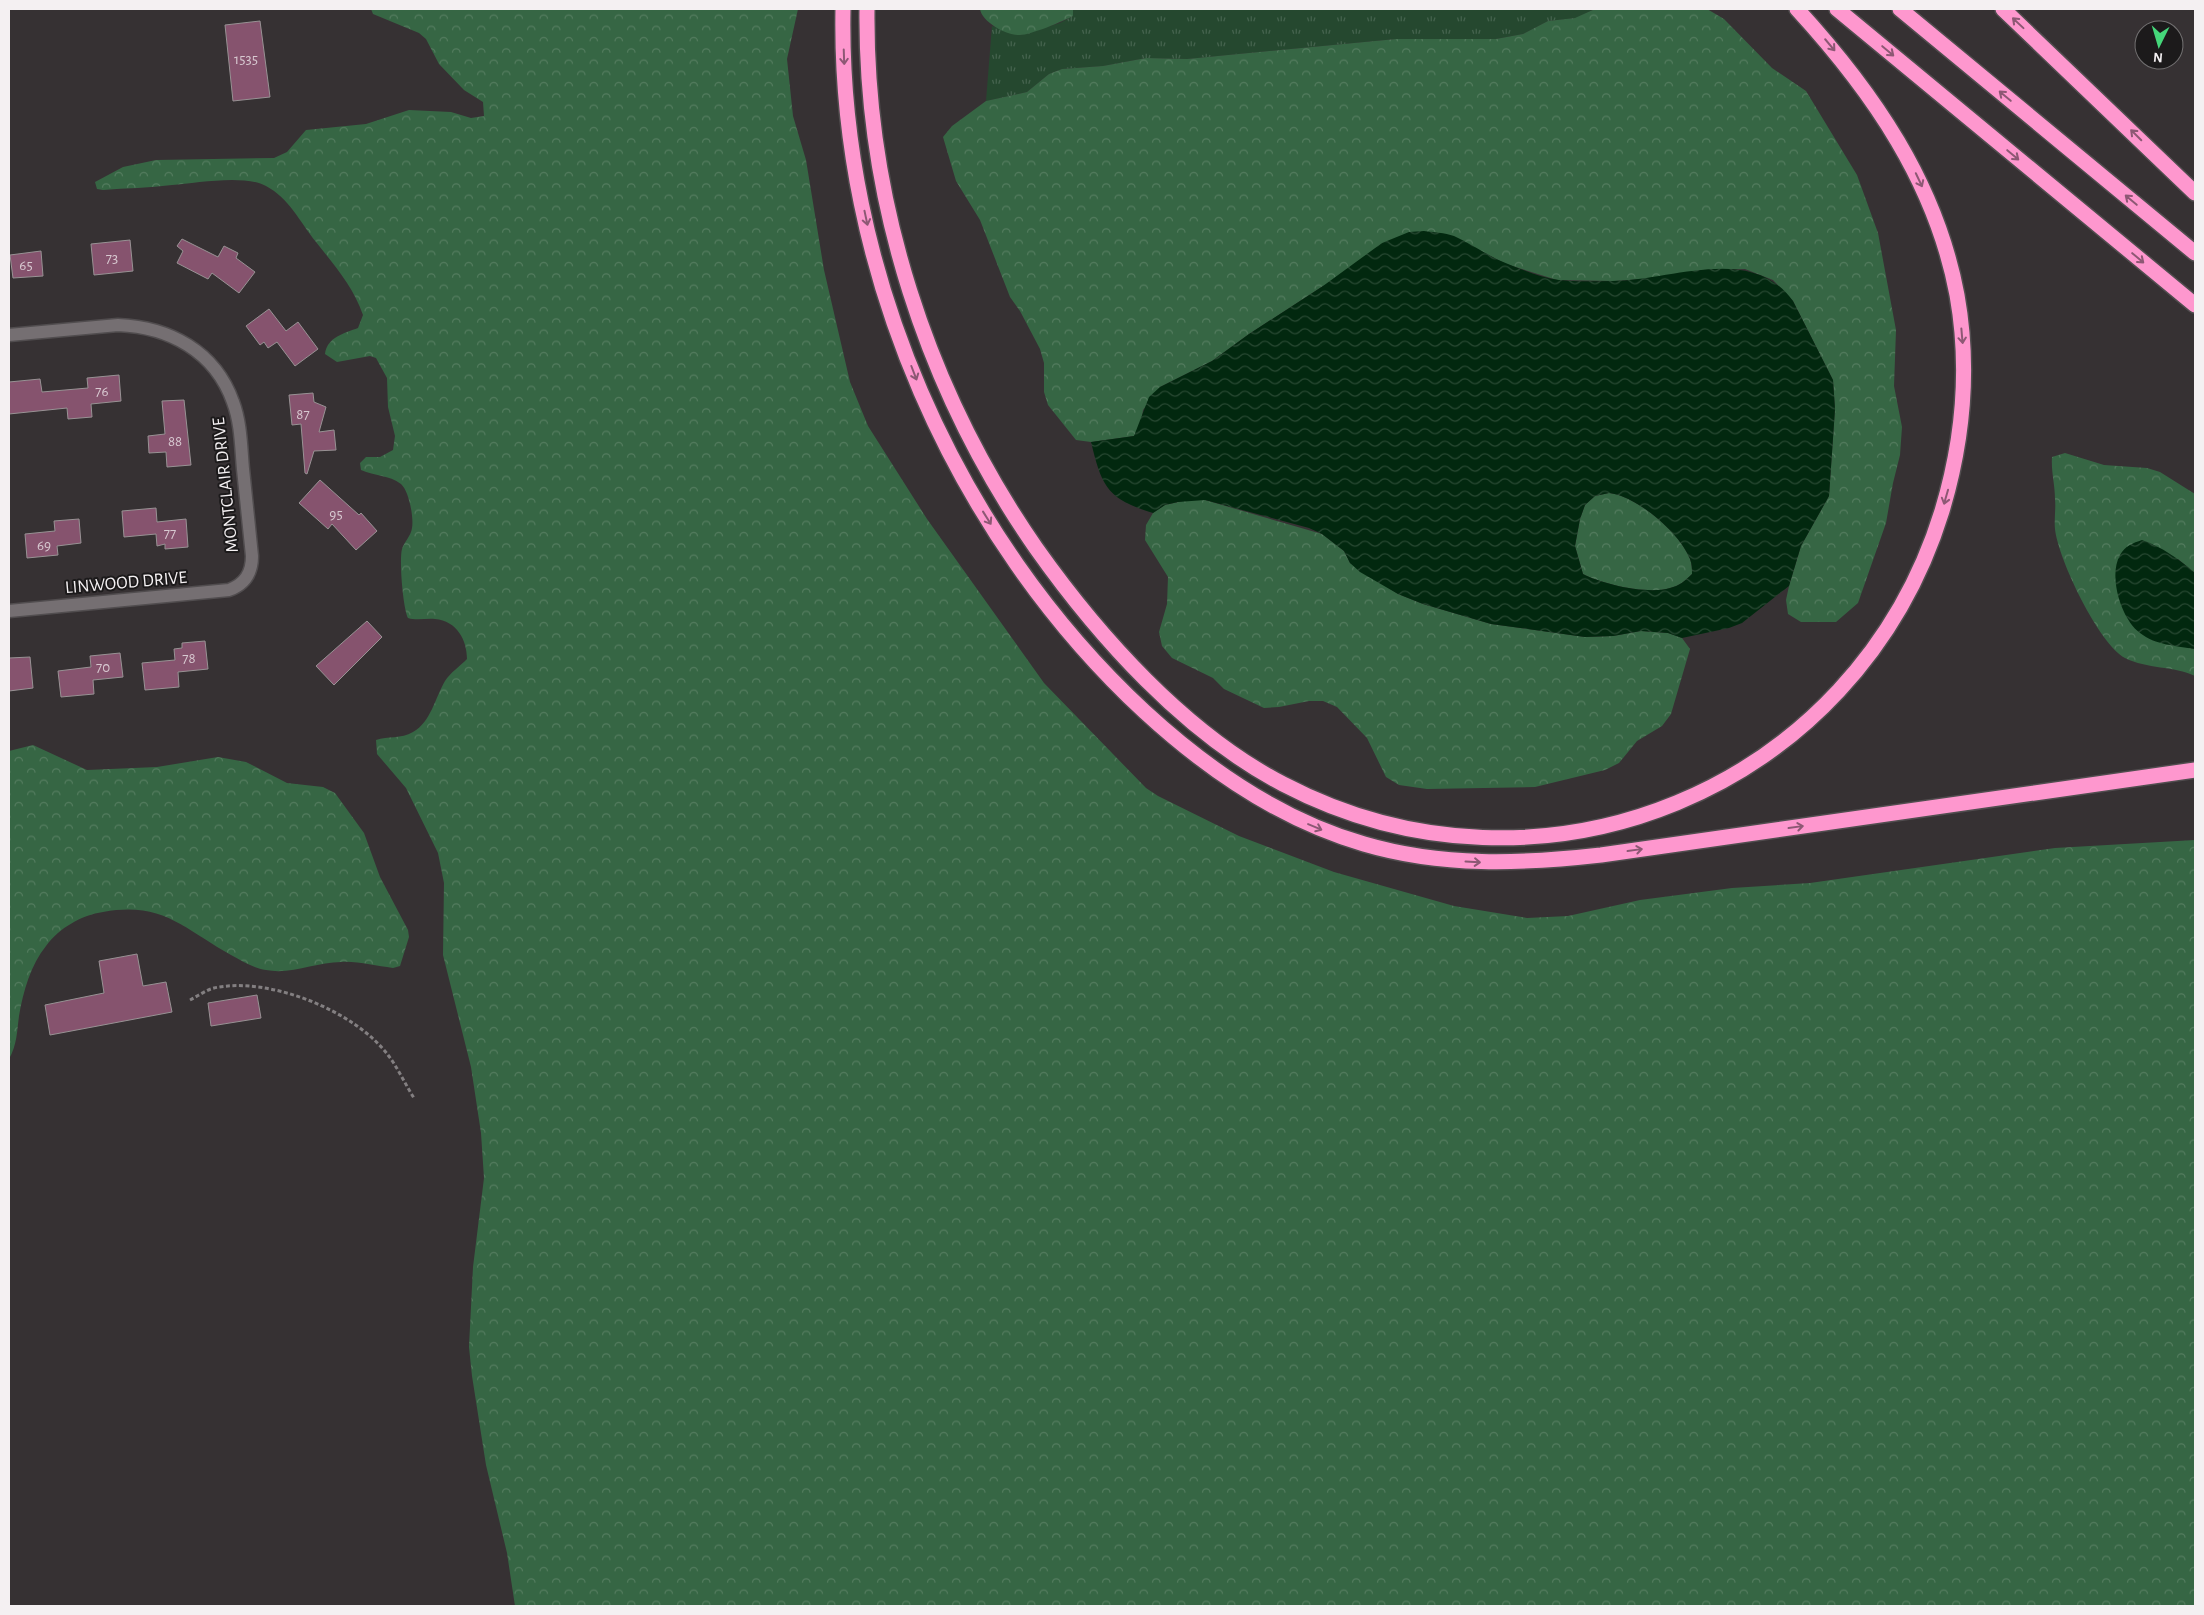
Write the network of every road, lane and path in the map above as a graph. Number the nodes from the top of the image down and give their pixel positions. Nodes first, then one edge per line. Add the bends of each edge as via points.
1 (843, 9) edge
2 (867, 9) edge
3 (1797, 9) edge
4 (1837, 9) edge
5 (1900, 9) edge
6 (2003, 9) edge
7 (2195, 194) edge
8 (2195, 253) edge
9 (2195, 305) edge
10 (9, 335) edge
11 (244, 581) joint
12 (9, 612) edge
13 (2195, 770) edge
14 (190, 1000) dead end
15 (414, 1098) dead end

1 -> 13 highway via 849,120 871,241 911,366 951,456 1022,570 1095,662 1179,742 1265,802 1329,832 1386,850 1444,860 1520,862 1601,855
3 -> 2 highway via 1854,75 1897,137 1924,190 1951,269 1962,335 1963,406 1952,470 1931,542 1900,608 1862,663 1815,713 1756,762 1693,796 1626,821 1571,834 1500,838 1450,835 1386,824 1320,802 1264,773 1216,740 1160,691 1089,617 1050,567 1000,491 966,430 932,353 910,292 878,159 870,96
4 -> 9 highway
8 -> 5 highway
7 -> 6 highway
10 - 11 street, MONTCLAIR DRIVE via 135,326 166,333 207,360 227,387 238,419 252,556 249,574
11 - 12 street, LINWOOD DRIVE via 228,590
14 - 15 path via 214,988 262,987 306,998 352,1022 388,1054

